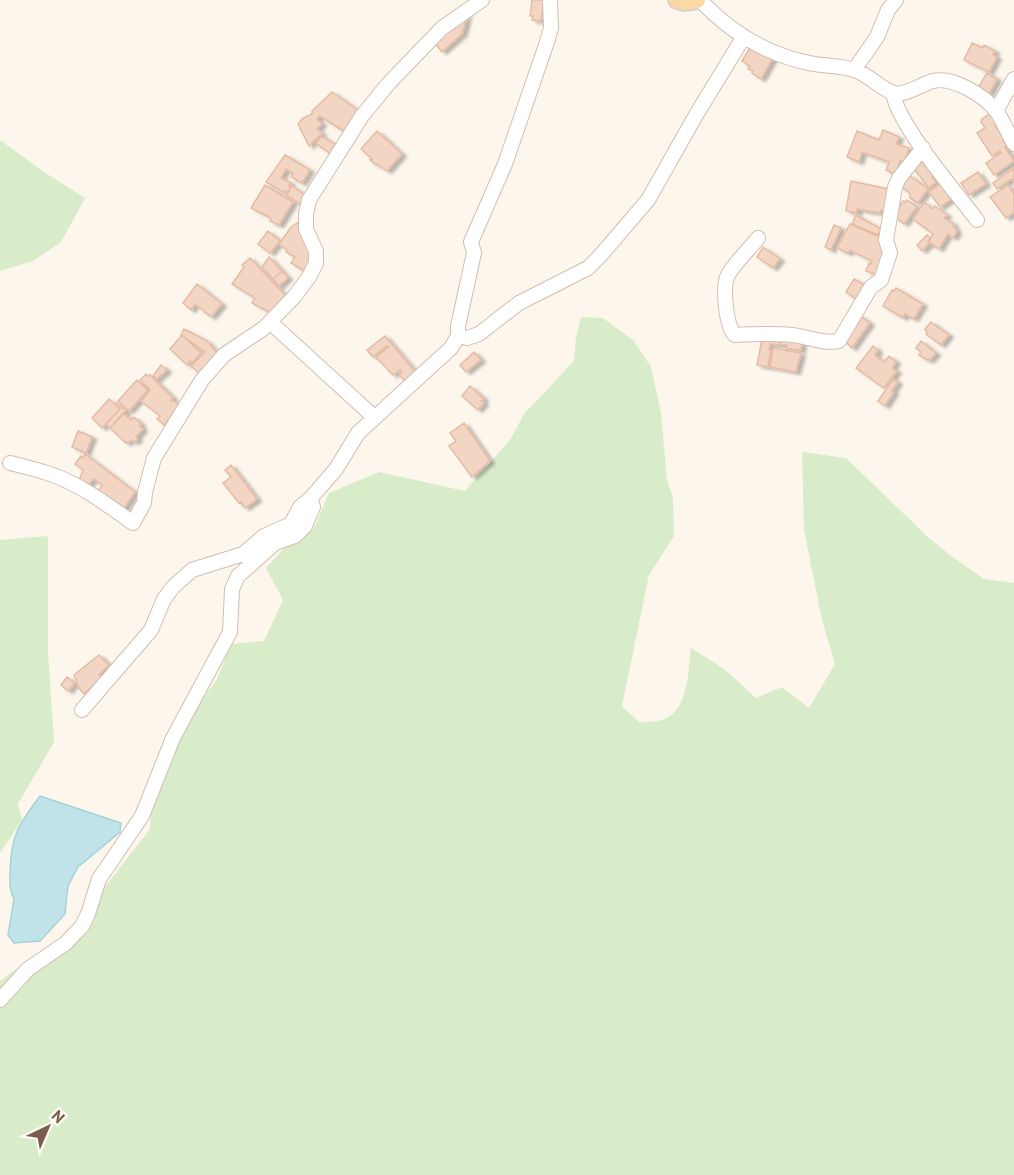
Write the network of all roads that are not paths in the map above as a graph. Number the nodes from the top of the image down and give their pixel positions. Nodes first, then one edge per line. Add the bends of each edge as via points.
1 (482, 0) edge
2 (550, 0) edge
3 (677, 0) edge
4 (699, 0) edge
5 (896, 0) edge
6 (743, 38) junction
7 (854, 70) junction
8 (1014, 80) edge
9 (893, 93) junction
10 (996, 111) junction
11 (1014, 144) edge
12 (923, 148) junction
13 (977, 220) dead end
14 (758, 238) dead end
15 (270, 322) junction
16 (458, 336) junction
17 (374, 417) junction
18 (10, 463) dead end
19 (310, 499) junction
20 (82, 710) dead end
21 (0, 1000) edge

1 - 15 street via 442,28 362,116 309,200 306,229 316,251 316,263 294,297
2 - 16 street via 547,42 505,164 471,242 474,253
3 - 4 main road
4 - 6 street
5 - 7 street
6 - 7 street via 784,56
6 - 16 street via 648,200 600,256 588,268 519,303 479,334
7 - 9 street
8 - 10 street
9 - 10 street via 934,81 952,82
9 - 12 street via 897,107
10 - 11 street
12 - 13 street
12 - 14 street via 895,187 886,240 890,253 880,280 871,288 839,341 819,342 769,333 735,335 730,330 727,277
15 - 17 street
15 - 18 street via 224,355 202,380 154,458 144,503 133,523 72,483
16 - 17 street via 451,348
17 - 19 street
19 - 20 street via 300,507 291,524 264,536 243,554 192,570 173,586 151,630
19 - 21 street via 313,507 295,536 275,543 238,576 232,589 230,632 173,738 142,816 99,879 82,926 66,943 28,969

